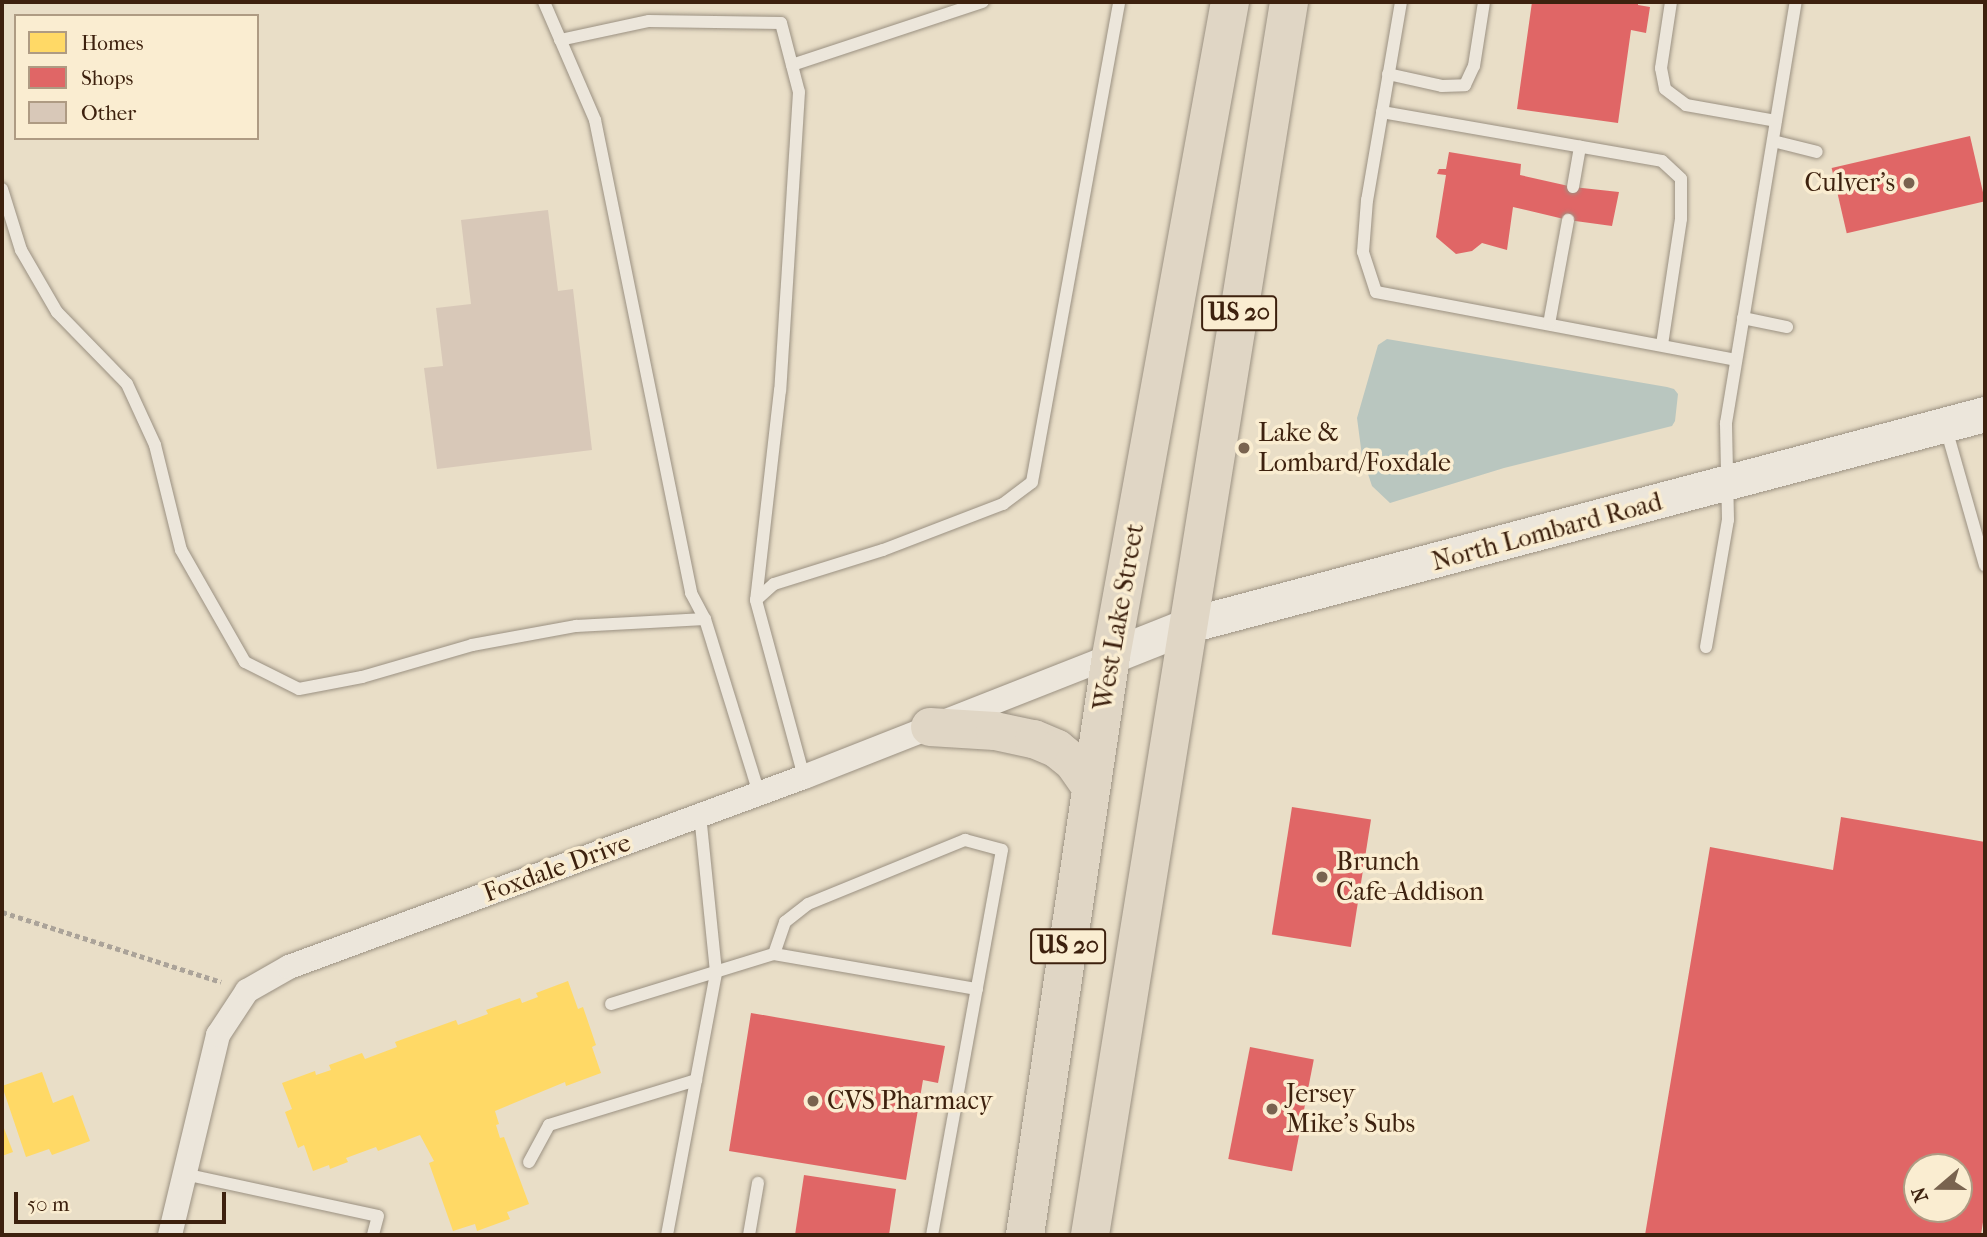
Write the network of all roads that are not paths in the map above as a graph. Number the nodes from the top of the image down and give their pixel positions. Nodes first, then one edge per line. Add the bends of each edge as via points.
1 (544, 2) edge
2 (984, 2) edge
3 (1119, 2) edge
4 (1230, 2) edge
5 (1289, 2) edge
6 (1401, 2) edge
7 (1484, 2) edge
8 (1671, 2) edge
9 (1796, 2) edge
10 (560, 40) junction
11 (792, 65) junction
12 (1388, 74) junction
13 (1382, 112) junction
14 (1776, 121) junction
15 (1773, 141) junction
16 (1580, 147) junction
17 (1817, 152) dead end
18 (1573, 187) dead end
19 (2, 189) edge
20 (1568, 220) dead end
21 (1743, 318) junction
22 (1549, 324) junction
23 (1787, 327) dead end
24 (1662, 345) junction
25 (1736, 360) junction
26 (1985, 414) edge
27 (1945, 425) junction
28 (1726, 485) junction
29 (1985, 565) edge
30 (756, 600) junction
31 (705, 619) junction
32 (1189, 625) junction
33 (1706, 647) dead end
34 (1111, 656) junction
35 (930, 727) junction
36 (804, 777) junction
37 (1091, 787) junction
38 (759, 793) junction
39 (700, 815) junction
40 (774, 954) junction
41 (716, 972) junction
42 (977, 989) junction
43 (611, 1004) dead end
44 (696, 1080) junction
45 (529, 1162) dead end
46 (184, 1174) junction
47 (758, 1183) dead end
48 (170, 1235) edge
49 (373, 1235) edge
50 (667, 1235) edge
51 (749, 1235) edge
52 (932, 1235) edge
53 (1025, 1235) edge
54 (1090, 1235) edge

1 - 10 lane
2 - 11 lane
3 - 30 lane via 1032,482 1003,504 883,551 774,583
4 - 34 main road, West Lake Street / US 20
5 - 32 main road, US 20
6 - 12 lane
7 - 12 lane via 1474,66 1465,85 1442,86
8 - 14 lane via 1661,68 1665,89 1686,105
9 - 14 lane
10 - 11 lane via 649,21 781,23
10 - 31 lane via 595,120 691,593
11 - 30 lane via 799,92 780,390
12 - 13 lane
13 - 16 lane
13 - 22 lane via 1363,252 1376,292
14 - 15 lane
15 - 17 lane
15 - 21 lane
16 - 18 lane
16 - 24 lane via 1662,161 1681,179 1681,219
19 - 31 lane via 21,250 57,312 127,384 155,445 180,550 245,662 299,689 362,677 472,645 576,626
20 - 22 lane
21 - 23 lane
21 - 25 lane
22 - 24 lane
24 - 25 lane
25 - 28 lane via 1726,423
26 - 27 street, North Lombard Road
27 - 28 street, North Lombard Road
27 - 29 lane
28 - 32 street, North Lombard Road
28 - 33 lane via 1728,520
30 - 36 lane
31 - 38 lane
32 - 34 street, North Lombard Road
32 - 54 main road, US 20
34 - 35 street, Foxdale Drive
34 - 37 main road, West Lake Street / US 20
35 - 36 street, Foxdale Drive
35 - 37 main road via 1034,738 1074,763
36 - 38 street, Foxdale Drive
37 - 53 main road, West Lake Street / US 20
38 - 39 street, Foxdale Drive
39 - 41 lane
39 - 46 street, Foxdale Drive via 289,967 247,991 218,1035
40 - 41 lane
40 - 42 lane
40 - 42 lane via 785,922 808,904 965,840 1002,850
41 - 43 lane
41 - 44 lane
42 - 52 lane
44 - 45 lane via 549,1125
44 - 50 lane
46 - 48 street, Foxdale Drive
46 - 49 lane via 378,1216
47 - 51 lane

